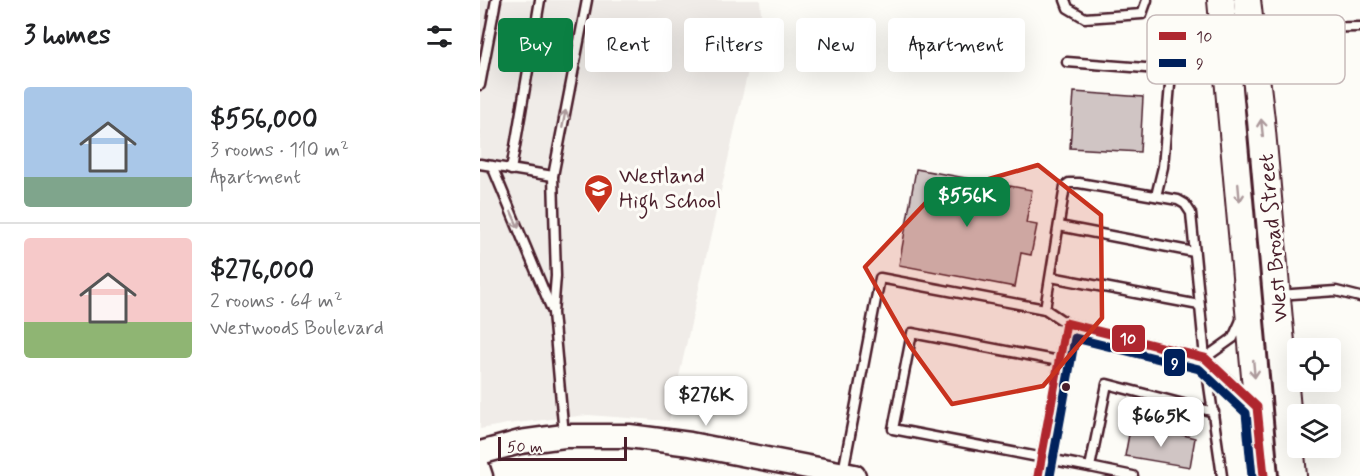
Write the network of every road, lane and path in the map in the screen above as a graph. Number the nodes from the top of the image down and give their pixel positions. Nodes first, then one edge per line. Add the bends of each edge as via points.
1 (496, 0) edge
2 (540, 0) edge
3 (587, 0) edge
4 (1065, 0) edge
5 (1148, 0) edge
6 (1221, 0) edge
7 (1247, 0) edge
8 (1227, 15) edge
9 (1245, 15) edge
10 (1345, 27) edge
11 (1360, 27) edge
12 (1067, 62) dead end
13 (1147, 68) edge
14 (1170, 84) edge
15 (1241, 84) edge
16 (1245, 84) edge
17 (480, 86) edge
18 (480, 164) edge
19 (492, 166) junction
20 (511, 170) junction
21 (553, 176) junction
22 (1156, 196) junction
23 (1059, 226) junction
24 (1194, 252) junction
25 (1051, 277) junction
26 (1278, 295) junction
27 (1360, 297) edge
28 (1248, 304) junction
29 (1199, 305) junction
30 (1046, 309) junction
31 (554, 313) junction
32 (1066, 323) junction
33 (1205, 358) junction
34 (1059, 361) junction
35 (1257, 407) junction
36 (1214, 412) junction
37 (564, 436) junction
38 (480, 453) edge
39 (1041, 457) junction
40 (480, 465) edge
41 (1090, 467) junction
42 (848, 475) edge
43 (484, 476) edge
44 (1038, 476) edge
45 (1133, 476) edge
46 (1222, 476) edge
47 (1264, 476) edge
48 (1293, 476) edge

1 - 17 lane
2 - 20 lane
21 -> 3 lane
4 - 5 lane via 1068,8 1085,18 1142,14
6 - 8 main road, West Broad Street
7 - 9 main road, West Broad Street
10 - 11 lane
12 - 13 lane
14 - 22 lane via 1163,167
15 -> 28 main road, West Broad Street
26 -> 16 main road, West Broad Street
18 - 19 lane
19 - 20 lane
19 -> 31 lane
20 - 21 lane
21 - 31 lane
22 - 23 lane via 1069,183 1065,186
22 - 24 lane via 1185,204 1191,213
23 - 24 lane
23 - 25 lane
24 - 29 lane
25 - 29 lane
25 - 30 lane
26 - 27 lane via 1336,291
26 - 48 main road, West Broad Street
28 - 33 lane via 1233,338
28 -> 35 main road, West Broad Street
29 - 33 lane
30 - 32 lane
30 - 42 lane via 880,278
31 - 37 lane
32 - 33 lane
32 - 34 lane
33 - 35 lane
33 - 36 lane
34 - 39 lane
34 - 39 lane via 912,333 893,429
35 - 47 main road, West Broad Street
36 - 41 lane via 1107,384
36 - 46 lane
37 - 38 street
37 - 42 street via 628,436 690,444
39 - 41 lane
39 - 44 lane
40 - 43 street
41 - 45 lane

